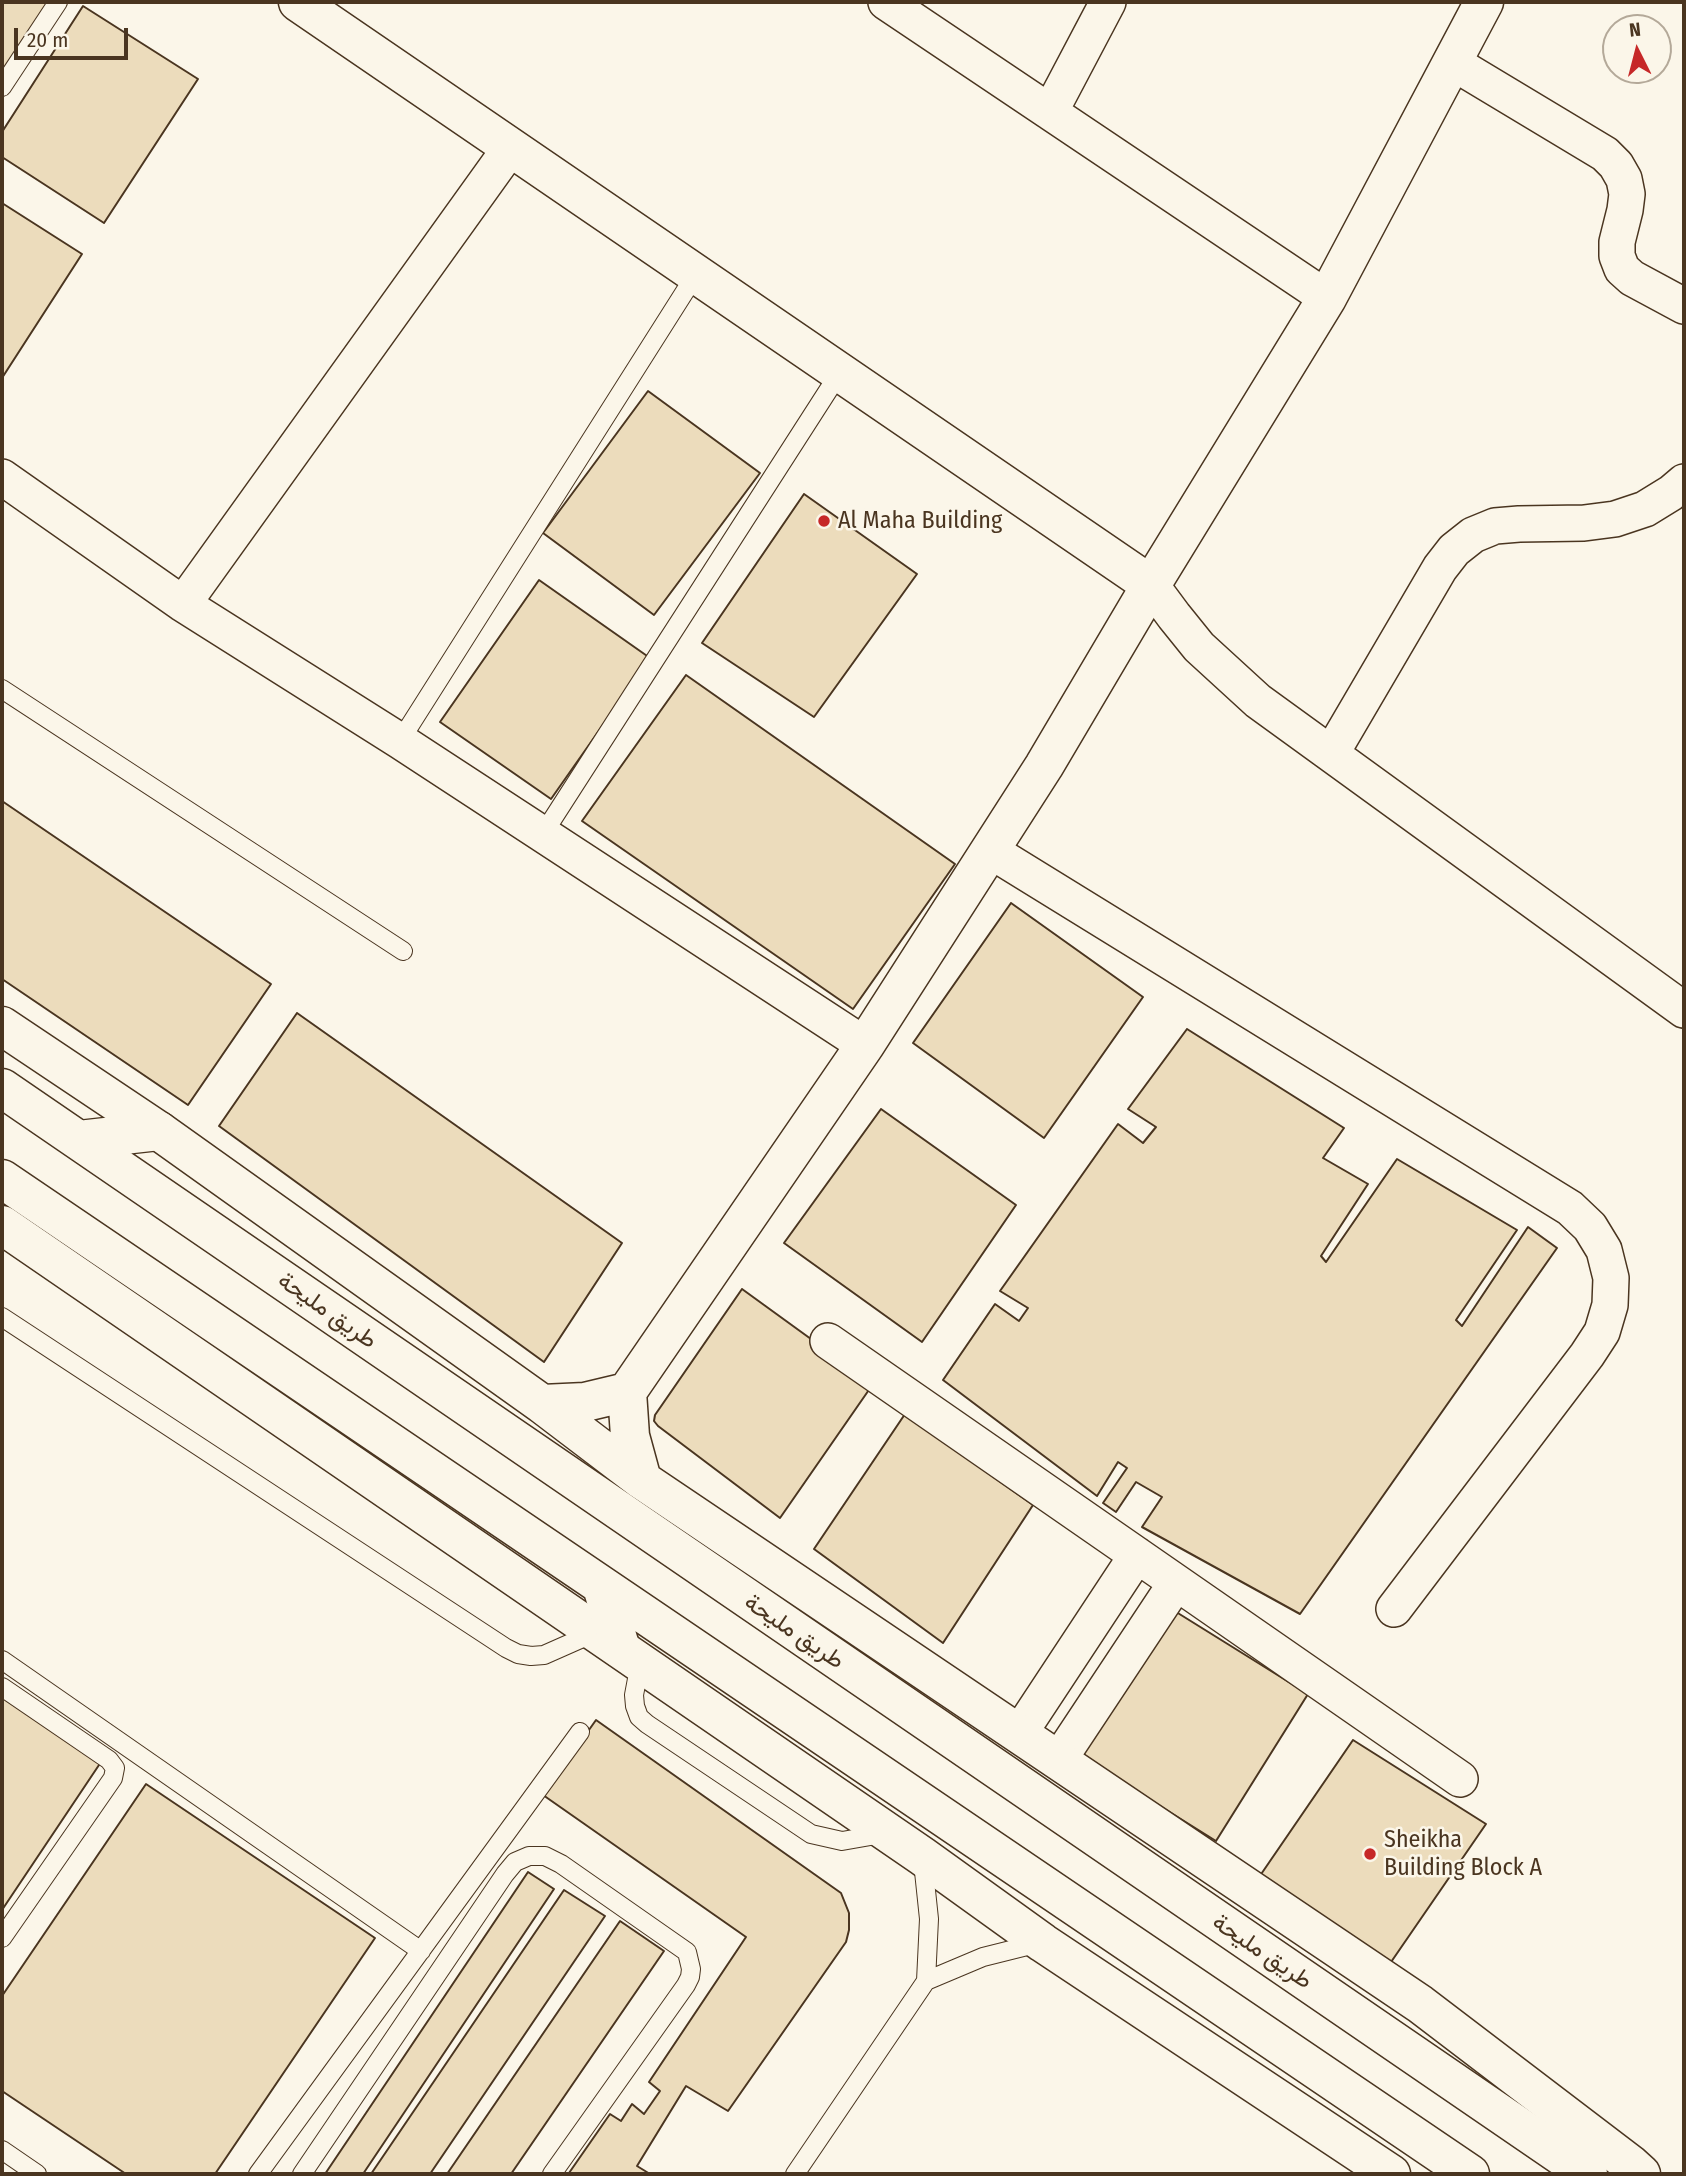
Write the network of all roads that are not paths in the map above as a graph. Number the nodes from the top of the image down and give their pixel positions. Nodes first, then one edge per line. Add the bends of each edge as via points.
1 (58, 2) edge
2 (298, 2) edge
3 (887, 2) edge
4 (1108, 2) edge
5 (1484, 2) edge
6 (1452, 62) junction
7 (2, 87) edge
8 (1050, 112) junction
9 (511, 147) junction
10 (696, 274) junction
11 (1327, 298) junction
12 (1684, 306) edge
13 (840, 372) junction
14 (2, 477) edge
15 (1684, 482) edge
16 (1151, 584) junction
17 (183, 604) junction
18 (2, 690) edge
19 (400, 741) junction
20 (1331, 754) junction
21 (543, 834) junction
22 (991, 851) junction
23 (403, 951) dead end
24 (1684, 1010) edge
25 (2, 1026) edge
26 (865, 1045) junction
27 (2, 1088) edge
28 (159, 1131) junction
29 (79, 1140) junction
30 (2, 1179) edge
31 (2, 1225) edge
32 (2, 1317) edge
33 (828, 1341) dead end
34 (627, 1392) junction
35 (542, 1404) junction
36 (642, 1480) junction
37 (1137, 1555) junction
38 (1176, 1583) junction
39 (602, 1587) junction
40 (1394, 1609) dead end
41 (619, 1648) junction
42 (2, 1660) edge
43 (2, 1687) edge
44 (580, 1732) dead end
45 (1019, 1734) junction
46 (1058, 1761) junction
47 (1460, 1779) dead end
48 (922, 1856) junction
49 (2, 1938) edge
50 (1043, 1942) junction
51 (421, 1951) junction
52 (926, 1982) junction
53 (2, 2150) edge
54 (37, 2174) edge
55 (258, 2174) edge
56 (302, 2174) edge
57 (552, 2174) edge
58 (795, 2174) edge
59 (1391, 2174) edge
60 (1470, 2174) edge
61 (1588, 2174) edge
62 (1641, 2174) edge

1 - 7 lane
2 - 9 street
3 - 8 street
4 - 8 street
5 - 6 street
6 - 11 street
6 - 12 street via 1616,165 1626,194 1616,243 1622,268
8 - 11 street
9 - 10 street
9 - 17 street
10 - 13 street
10 - 19 lane
11 - 16 street
13 - 16 street
13 - 21 lane
14 - 17 street
15 - 20 street via 1644,509 1615,519 1495,526 1473,535 1440,568
16 - 20 street via 1182,627 1228,675
16 - 22 street
17 - 19 street
18 - 23 lane
19 - 21 street
20 - 24 street
21 - 26 street
22 - 26 street
22 - 40 street via 1570,1208 1590,1227 1604,1250 1611,1278 1602,1332
25 - 28 street
26 - 34 street
27 - 29 street, طريق مليحة
28 - 29 street
28 - 35 street
29 - 61 street, طريق مليحة
30 - 39 street
31 - 41 street
32 - 41 lane via 506,1648 531,1656
33 - 37 street
34 - 35 street via 585,1402
34 - 36 street via 630,1436
35 - 36 street
36 - 45 street
37 - 38 street
37 - 45 street
38 - 46 street
38 - 47 street
39 - 41 street
39 - 60 street
41 - 48 street
42 - 51 lane
43 - 49 lane via 115,1768 113,1778
44 - 51 lane
45 - 46 street
46 - 62 street via 1420,2004
48 - 50 street
48 - 52 lane via 929,1919
50 - 52 lane via 983,1957
50 - 59 street
51 - 55 lane
52 - 58 lane
53 - 54 lane
56 - 57 lane via 505,1874 515,1862 545,1856 687,1952 691,1969 690,1977

